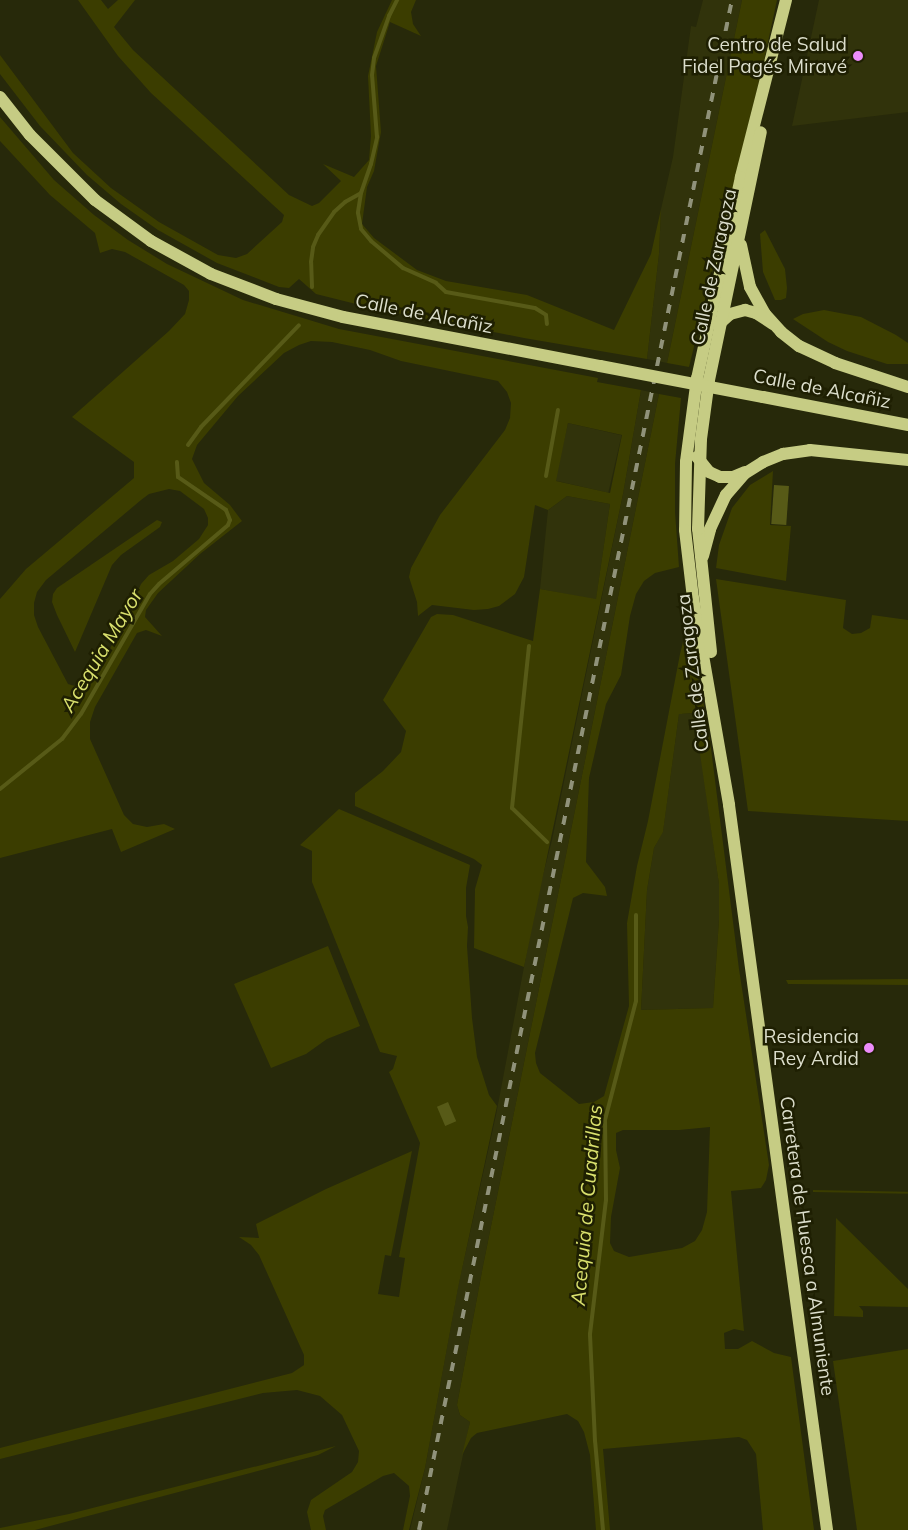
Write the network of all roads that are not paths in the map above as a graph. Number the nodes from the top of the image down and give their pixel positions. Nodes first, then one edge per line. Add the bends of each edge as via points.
1 (786, 0) edge
2 (777, 40) junction
3 (0, 97) edge
4 (740, 235) junction
5 (723, 260) junction
6 (722, 320) junction
7 (773, 324) junction
8 (712, 338) junction
9 (908, 387) edge
10 (908, 425) edge
11 (696, 455) junction
12 (908, 460) edge
13 (752, 468) junction
14 (685, 530) junction
15 (700, 568) junction
16 (722, 759) junction
17 (827, 1530) edge

1 - 2 main road, Calle de Zaragoza
2 - 4 main road, Calle de Zaragoza
2 - 5 main road, Calle de Zaragoza via 745,158
3 - 10 main road, Calle de Alcañiz, bridge via 30,135 95,200 151,241 212,274 269,297 343,317
4 - 6 main road, Calle de Zaragoza
4 - 7 main road via 750,287
5 - 8 main road
5 - 14 main road, Calle de Zaragoza via 692,408 686,462
6 - 7 main road via 745,310
6 - 8 main road
6 - 11 main road, Calle de Zaragoza
7 - 9 main road via 813,353 858,372
8 - 11 main road via 703,379
11 - 13 main road via 709,472 720,477 733,477
11 - 14 main road
11 - 15 main road, Calle de Zaragoza
12 - 13 main road via 802,450
13 - 15 main road via 721,503 710,528
14 - 16 main road, Calle de Zaragoza via 693,598
15 - 16 main road, Calle de Zaragoza
16 - 17 main road, Carretera de Huesca a Almuniente

